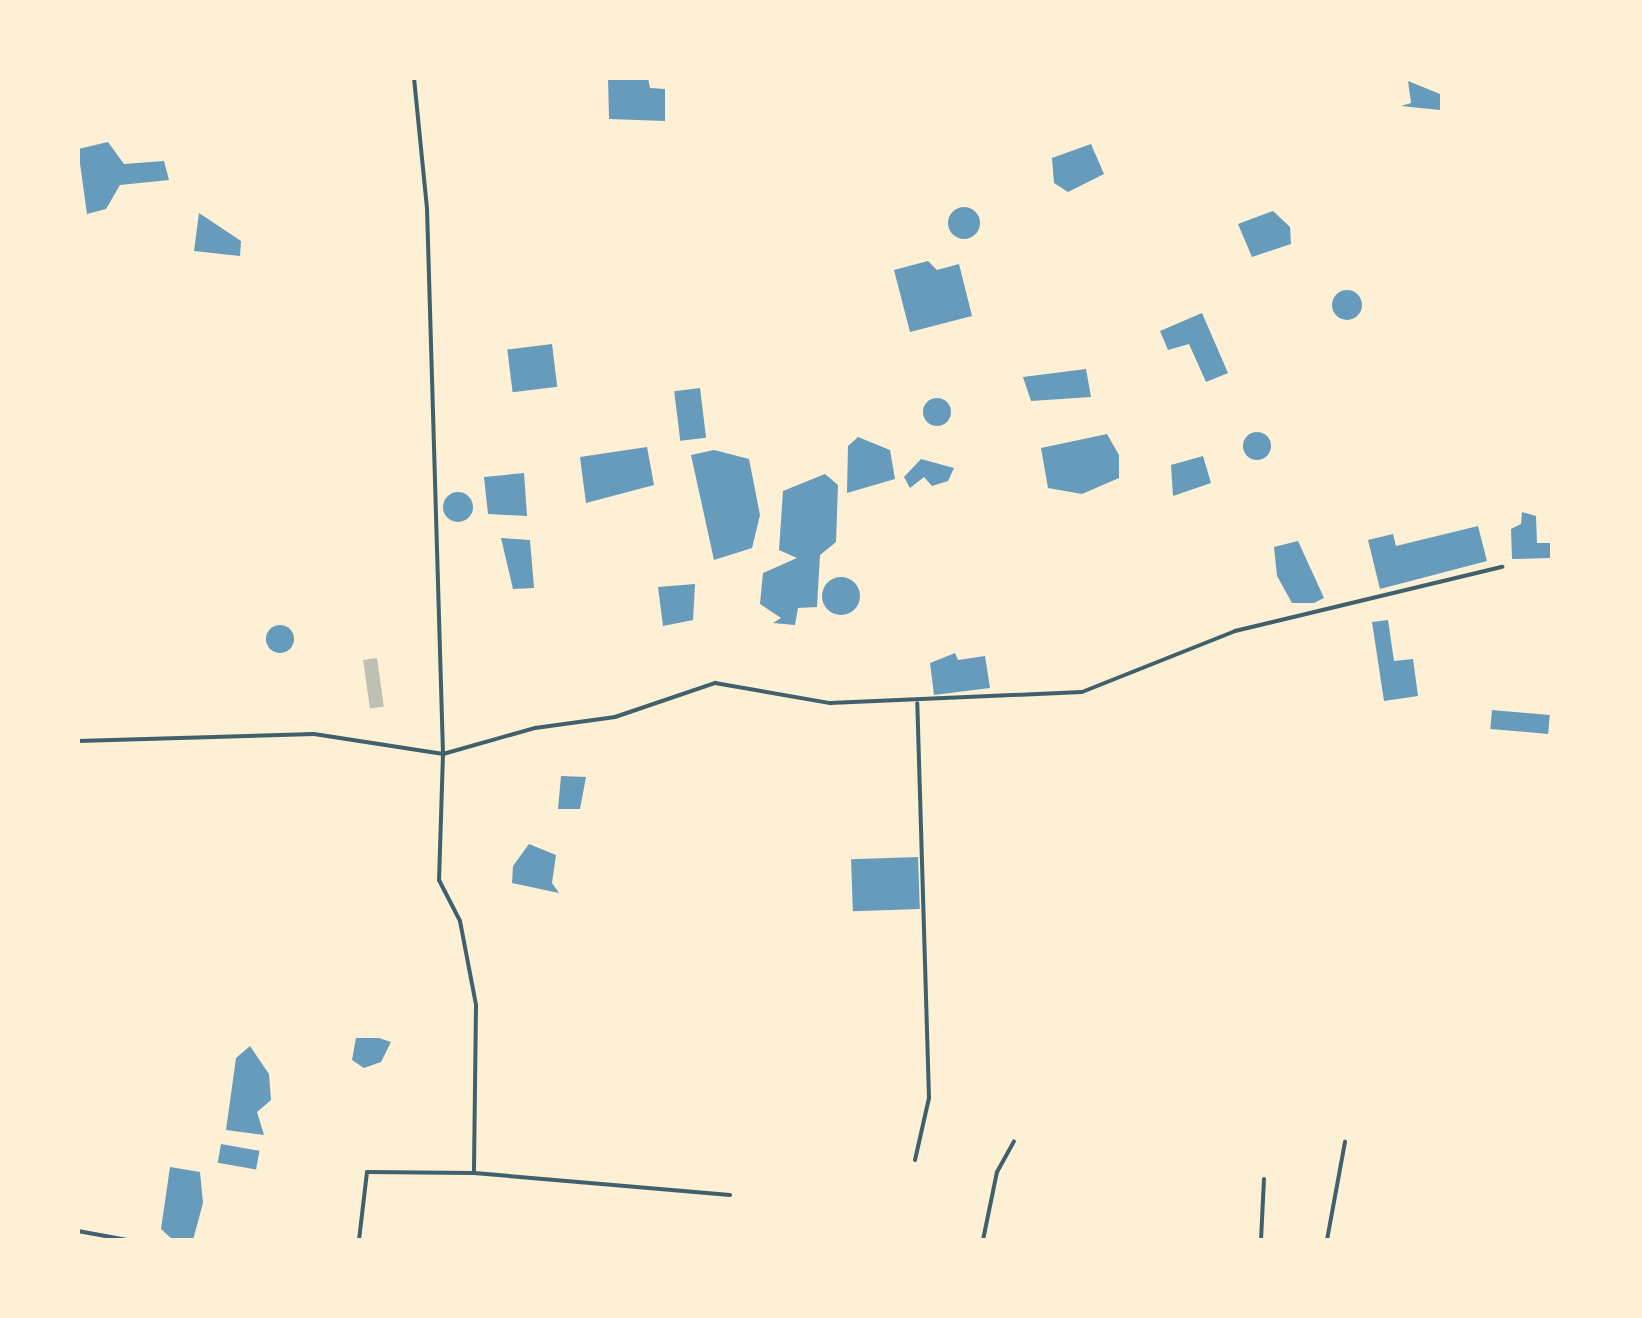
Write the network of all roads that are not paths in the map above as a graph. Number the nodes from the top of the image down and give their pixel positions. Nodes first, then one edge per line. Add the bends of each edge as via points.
1 (414, 78) edge
2 (1502, 567) dead end
3 (917, 703) junction
4 (78, 741) edge
5 (443, 754) junction
6 (1014, 1141) dead end
7 (1345, 1142) dead end
8 (915, 1160) dead end
9 (474, 1173) junction
10 (1264, 1179) dead end
11 (730, 1195) dead end
12 (78, 1231) edge
13 (127, 1240) edge
14 (359, 1240) edge
15 (983, 1240) edge
16 (1261, 1240) edge
17 (1327, 1240) edge

1 - 5 street via 427,208
2 - 3 street via 1235,631 1082,692
3 - 5 street via 830,703 715,683 615,717 535,728
3 - 8 street via 929,1098
4 - 5 street via 314,734
5 - 9 street via 439,880 460,921 477,1014
6 - 15 street via 997,1172
7 - 17 street
9 - 11 street
9 - 14 street via 367,1172
10 - 16 street
12 - 13 street

